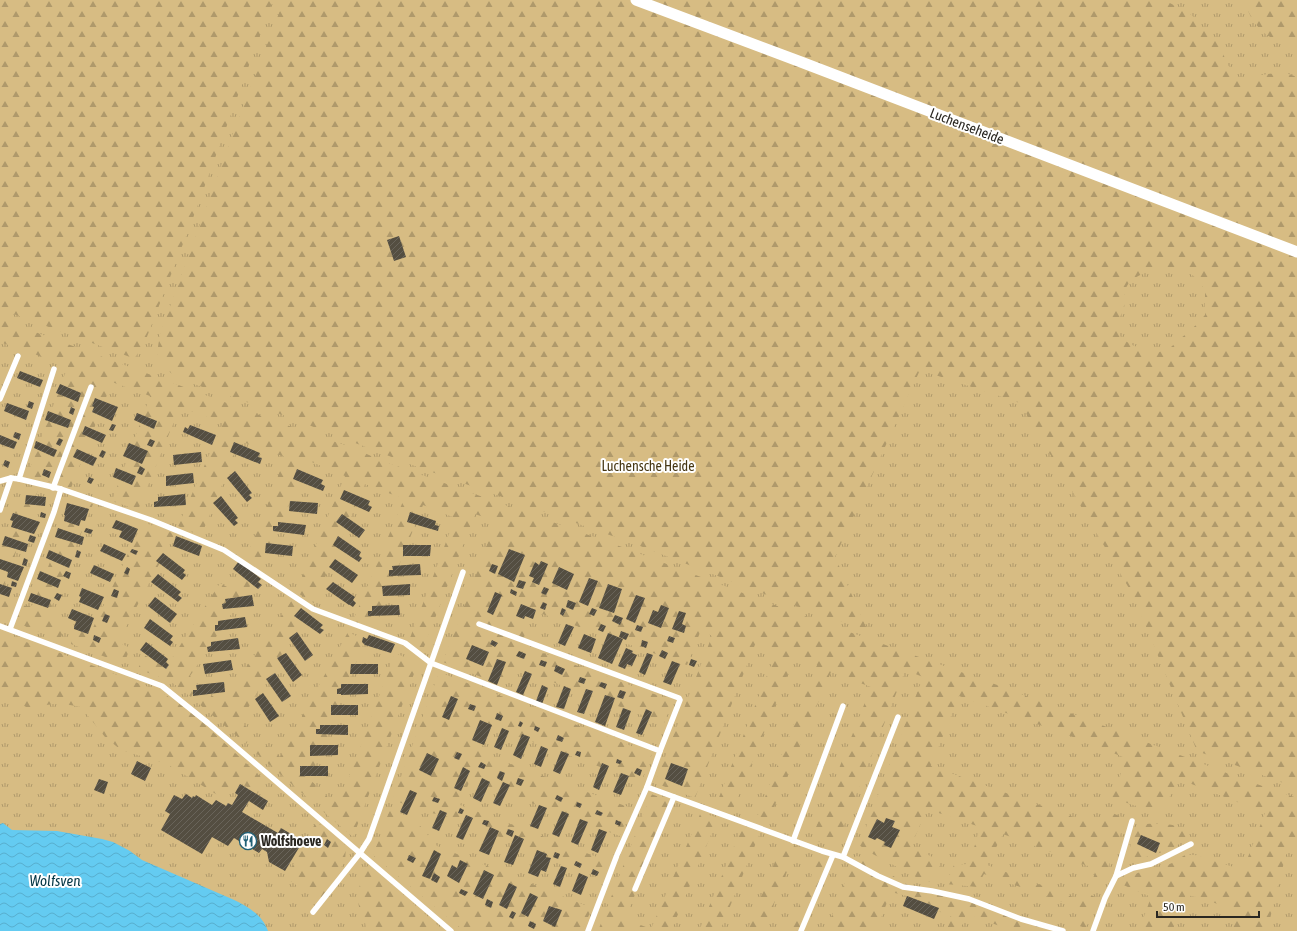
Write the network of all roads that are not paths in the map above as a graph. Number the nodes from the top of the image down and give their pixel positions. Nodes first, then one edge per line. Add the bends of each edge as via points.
1 (636, 0) edge
2 (1297, 252) edge
3 (18, 356) dead end
4 (54, 369) dead end
5 (91, 387) dead end
6 (0, 399) edge
7 (11, 478) junction
8 (19, 479) junction
9 (0, 481) edge
10 (54, 488) junction
11 (60, 489) junction
12 (0, 510) edge
13 (463, 572) dead end
14 (479, 624) dead end
15 (0, 626) edge
16 (10, 630) junction
17 (431, 663) junction
18 (843, 706) dead end
19 (898, 717) dead end
20 (660, 751) junction
21 (646, 787) junction
22 (674, 797) junction
23 (1132, 821) dead end
24 (793, 841) junction
25 (1191, 844) dead end
26 (360, 853) junction
27 (833, 855) junction
28 (842, 857) junction
29 (1116, 876) junction
30 (635, 889) dead end
31 (313, 912) dead end
32 (451, 931) edge
33 (588, 931) edge
34 (801, 931) edge
35 (1063, 931) edge
36 (1092, 931) edge

1 - 2 street, Luchenseheide
3 - 6 lane
4 - 8 lane
5 - 10 lane
7 - 8 lane
7 - 9 lane
7 - 12 lane
8 - 10 lane
10 - 11 lane
11 - 16 lane via 54,512
11 - 17 lane via 151,520 224,550 314,609 405,644
13 - 17 lane
14 - 20 lane via 679,698
15 - 16 lane
16 - 26 lane via 162,686
17 - 20 lane
17 - 26 lane via 369,839
18 - 24 lane
19 - 28 lane
20 - 21 lane
21 - 22 lane
21 - 33 lane
22 - 24 lane
22 - 30 lane
23 - 29 lane
24 - 27 lane
25 - 29 lane via 1151,864 1133,868
26 - 31 lane
26 - 32 lane
27 - 28 lane
27 - 34 lane
28 - 35 lane via 903,887 969,899
29 - 36 lane

